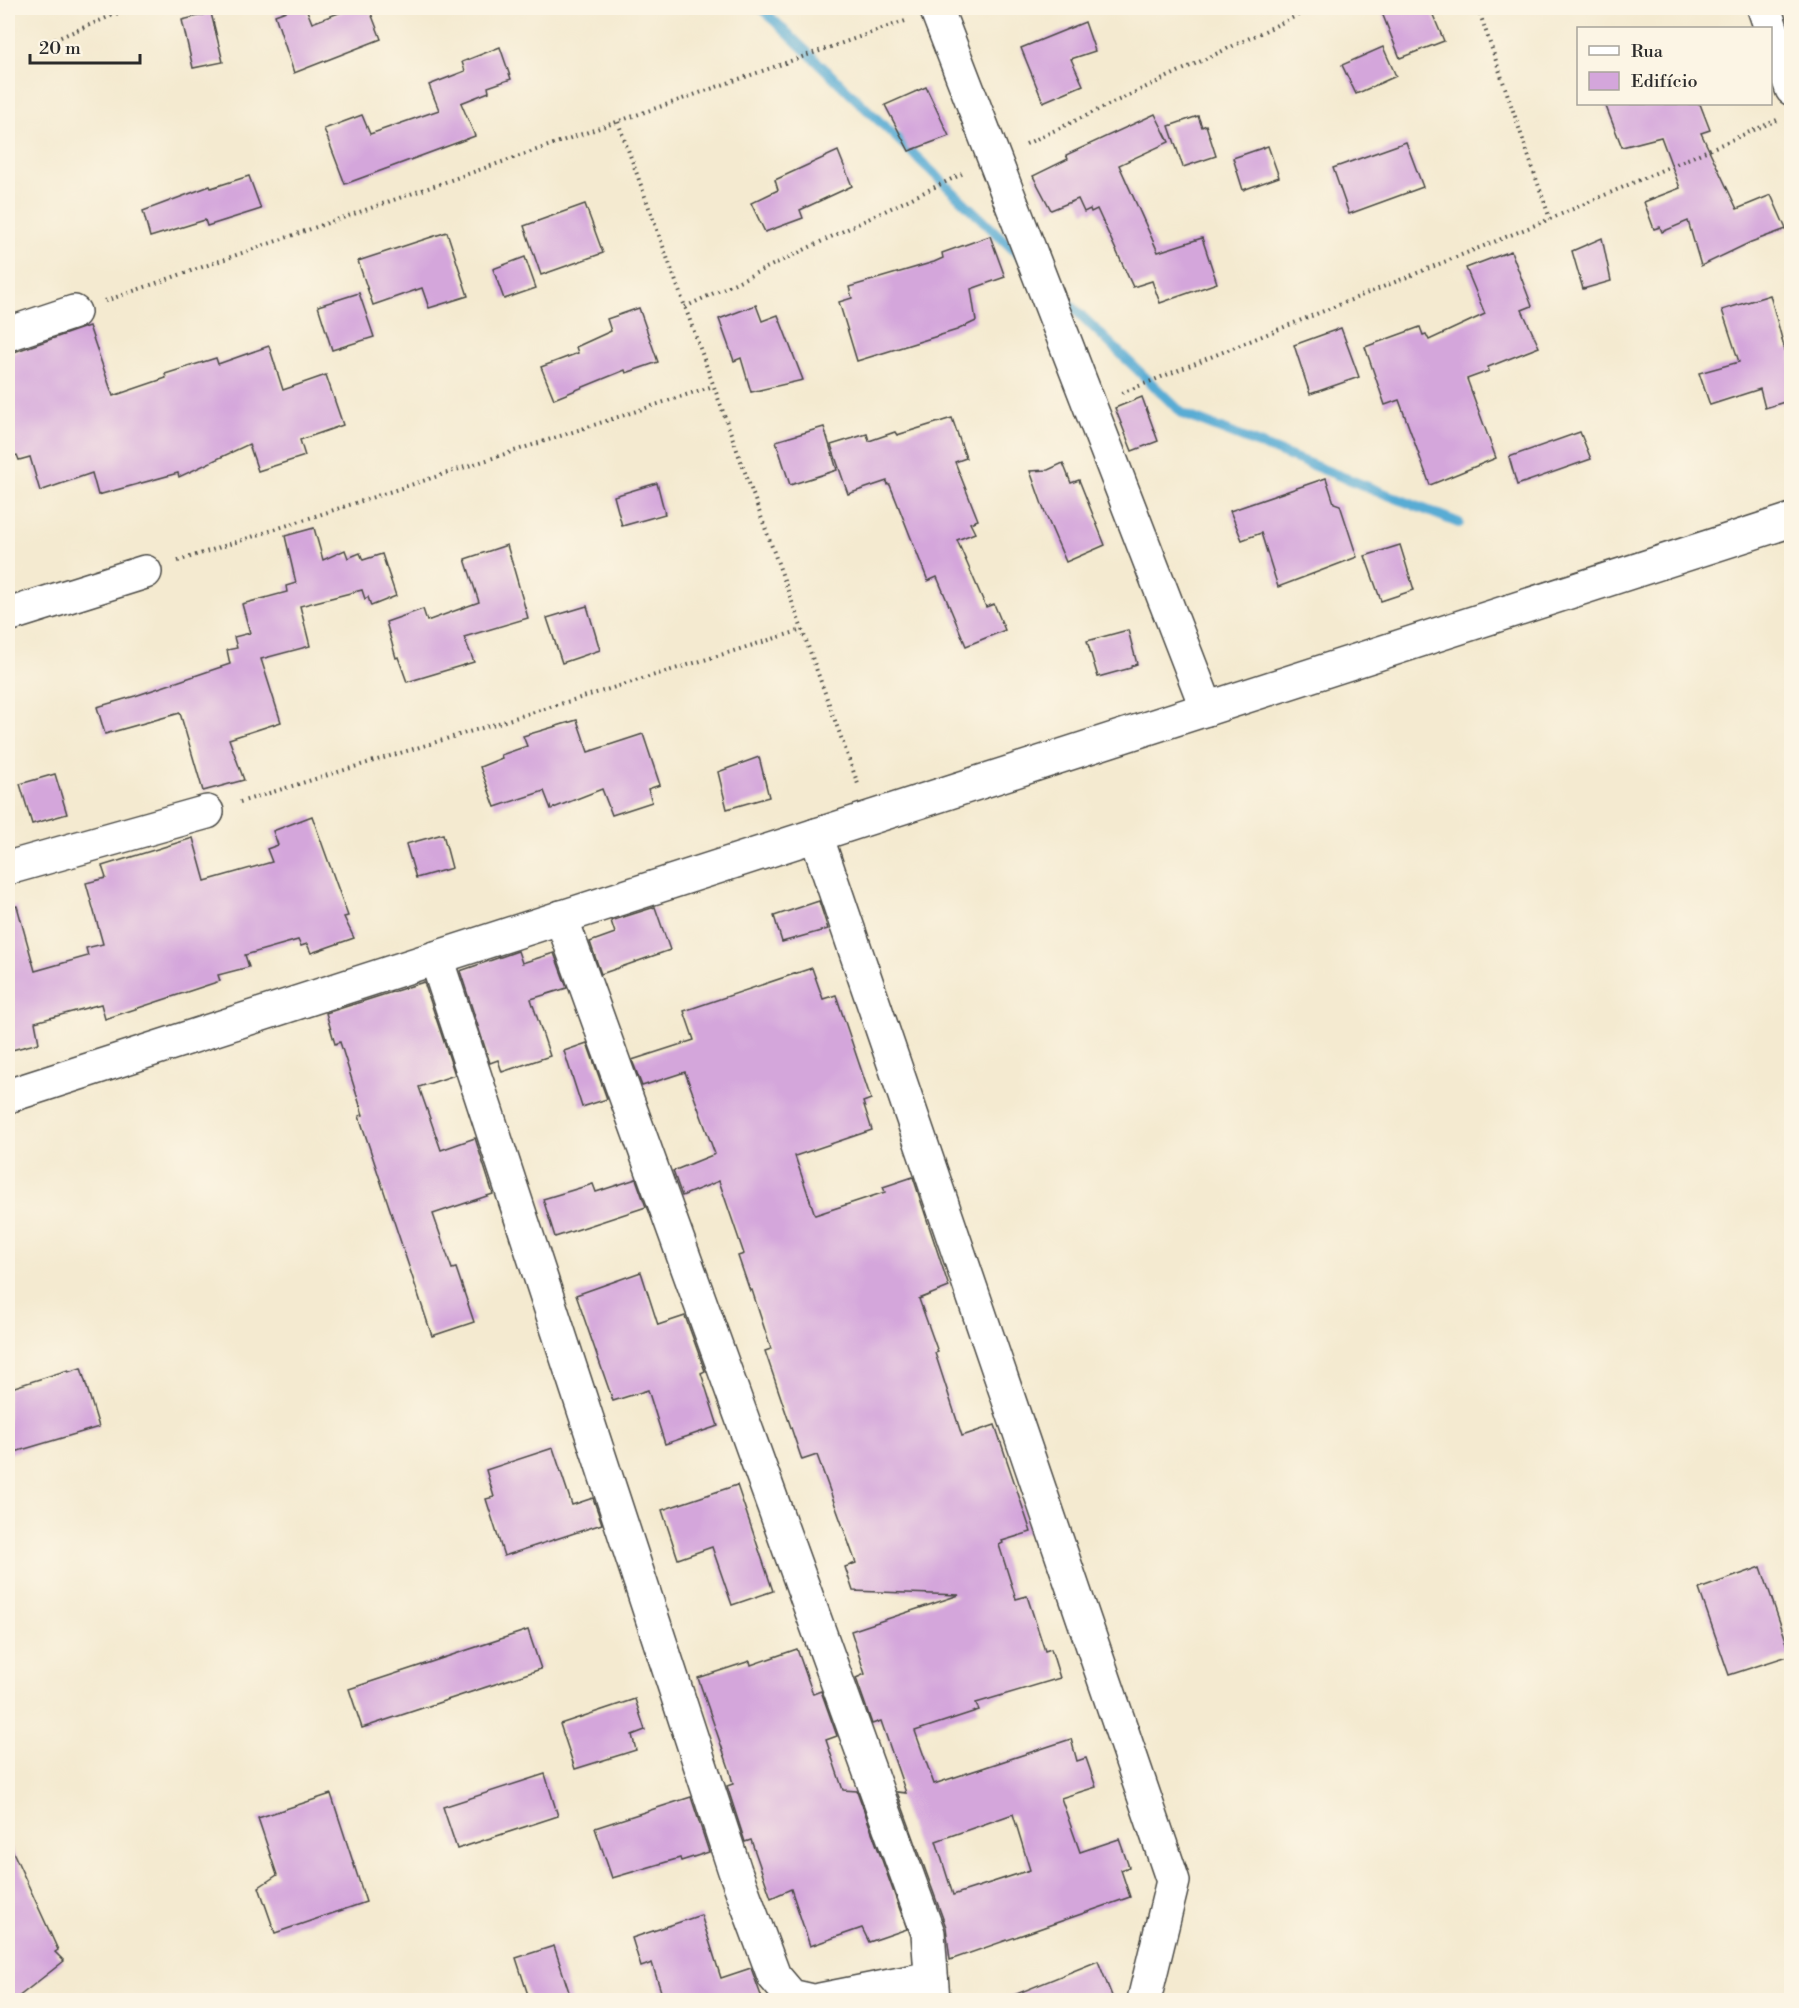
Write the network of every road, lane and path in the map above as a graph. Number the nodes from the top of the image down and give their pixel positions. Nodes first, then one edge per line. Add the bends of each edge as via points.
1 (130, 8) edge
2 (1478, 8) edge
3 (1764, 8) edge
4 (936, 9) edge
5 (1768, 27) edge
6 (1772, 43) edge
7 (44, 44) dead end
8 (1786, 104) edge
9 (618, 122) junction
10 (1550, 219) junction
11 (74, 312) joint
12 (8, 334) edge
13 (713, 386) junction
14 (1090, 406) junction
15 (1791, 520) edge
16 (145, 572) joint
17 (8, 615) edge
18 (802, 630) junction
19 (1207, 709) junction
20 (207, 812) joint
21 (870, 817) junction
22 (816, 835) junction
23 (8, 868) edge
24 (561, 917) junction
25 (436, 958) junction
26 (8, 1096) edge
27 (932, 1989) edge
28 (809, 2001) edge
29 (820, 2001) edge
30 (1144, 2001) edge

1 - 7 path
2 - 10 path
3 - 5 street
4 - 9 path
4 - 14 street
6 - 8 street
8 - 10 path
9 - 11 path
9 - 13 path
10 - 14 path
11 - 12 street
13 - 16 path
13 - 18 path
14 - 19 street
15 - 19 street
16 - 17 street
18 - 20 path
18 - 21 path
19 - 21 street
20 - 23 street
21 - 22 street
22 - 24 street
22 - 30 street via 1173,1881
24 - 25 street
24 - 27 street via 928,1933
25 - 26 street
25 - 28 street via 735,1870 774,1976 791,1996
27 - 29 street

